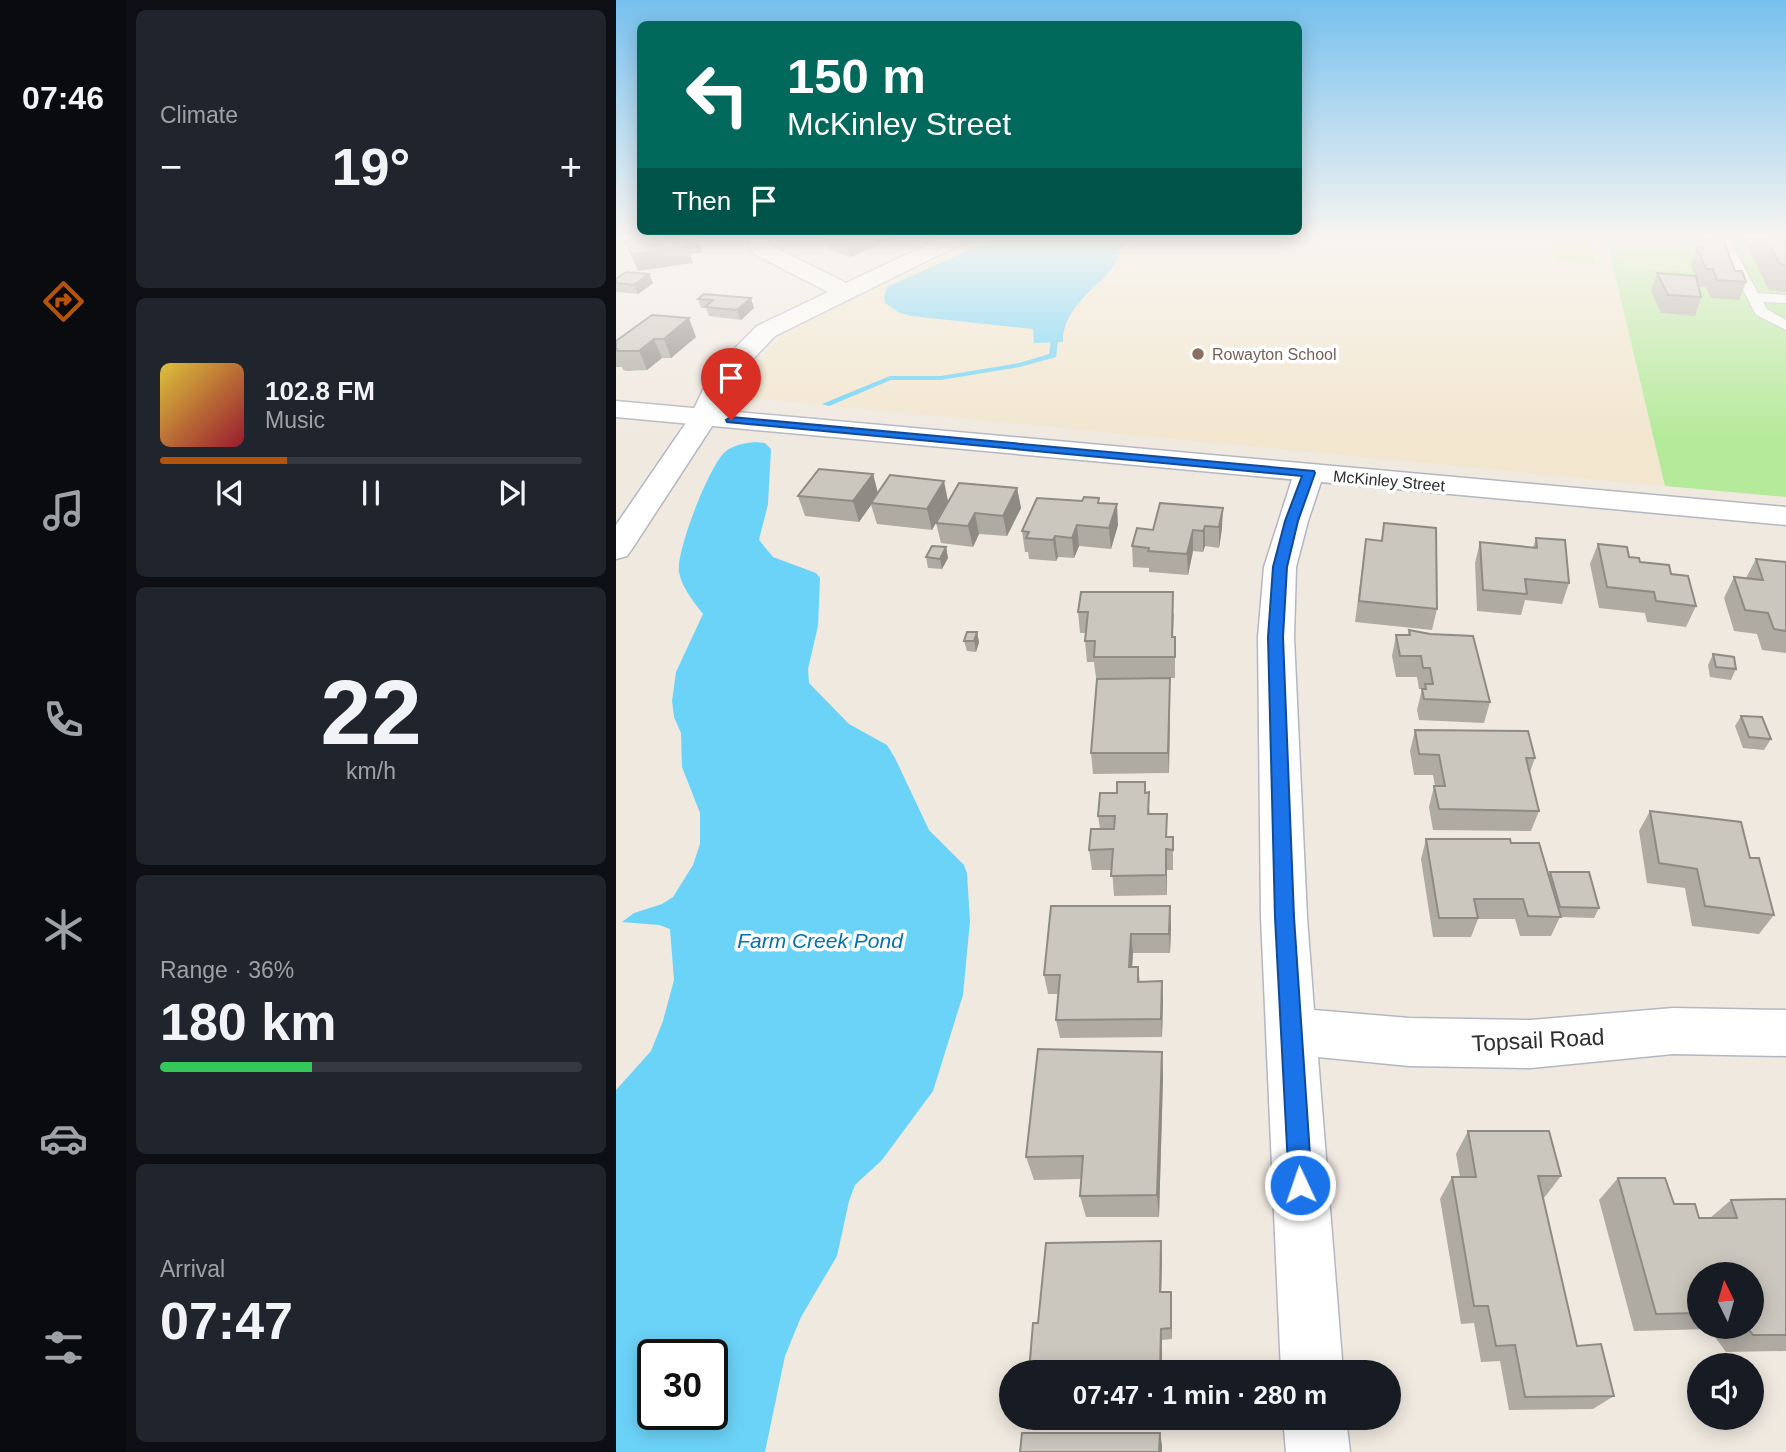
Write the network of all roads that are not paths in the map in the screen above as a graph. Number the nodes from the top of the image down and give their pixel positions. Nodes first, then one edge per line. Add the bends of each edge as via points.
1 (817, 305) edge
2 (1757, 305) edge
3 (1786, 326) edge
4 (616, 409) edge
5 (704, 417) junction
6 (1309, 473) junction
7 (1786, 516) edge
8 (616, 549) edge
9 (1291, 1031) junction
10 (1786, 1033) edge
11 (1311, 1360) edge
12 (1316, 1430) edge
13 (1318, 1452) edge

1 - 5 street via 766,331 721,377
2 - 3 lane via 1761,312
4 - 5 street, McKinley Street
5 - 6 street, McKinley Street
5 - 8 street
6 - 7 street, McKinley Street
6 - 9 street via 1280,567 1276,637
9 - 10 street, Topsail Road via 1409,1042 1531,1044 1673,1031
9 - 11 street
12 - 13 street

